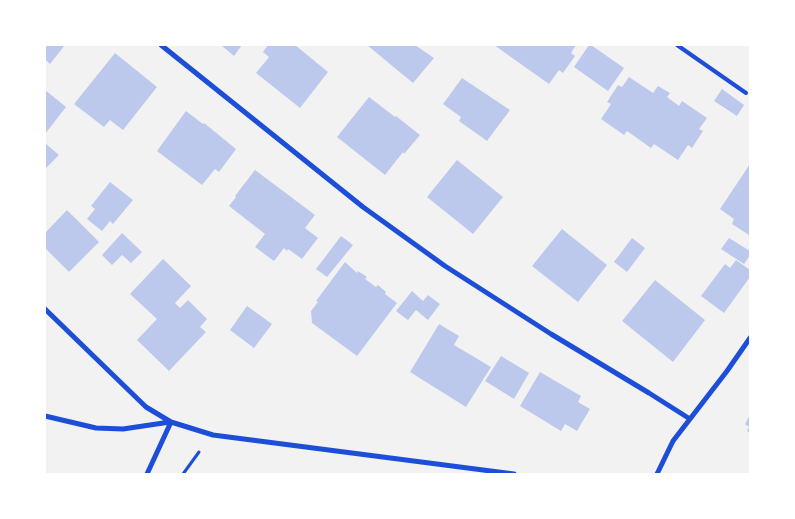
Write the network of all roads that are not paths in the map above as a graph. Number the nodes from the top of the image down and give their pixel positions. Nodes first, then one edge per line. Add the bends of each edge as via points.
1 (162, 45) edge
2 (678, 45) edge
3 (746, 93) dead end
4 (45, 309) edge
5 (750, 338) edge
6 (45, 416) edge
7 (690, 419) junction
8 (171, 422) junction
9 (147, 474) edge
10 (514, 474) edge
11 (656, 474) edge

1 - 7 street via 363,207 445,266
2 - 3 lane
4 - 8 street via 146,407
5 - 7 street
6 - 8 street via 96,428 123,429
7 - 11 street via 673,441
8 - 9 street
8 - 10 street via 213,434

